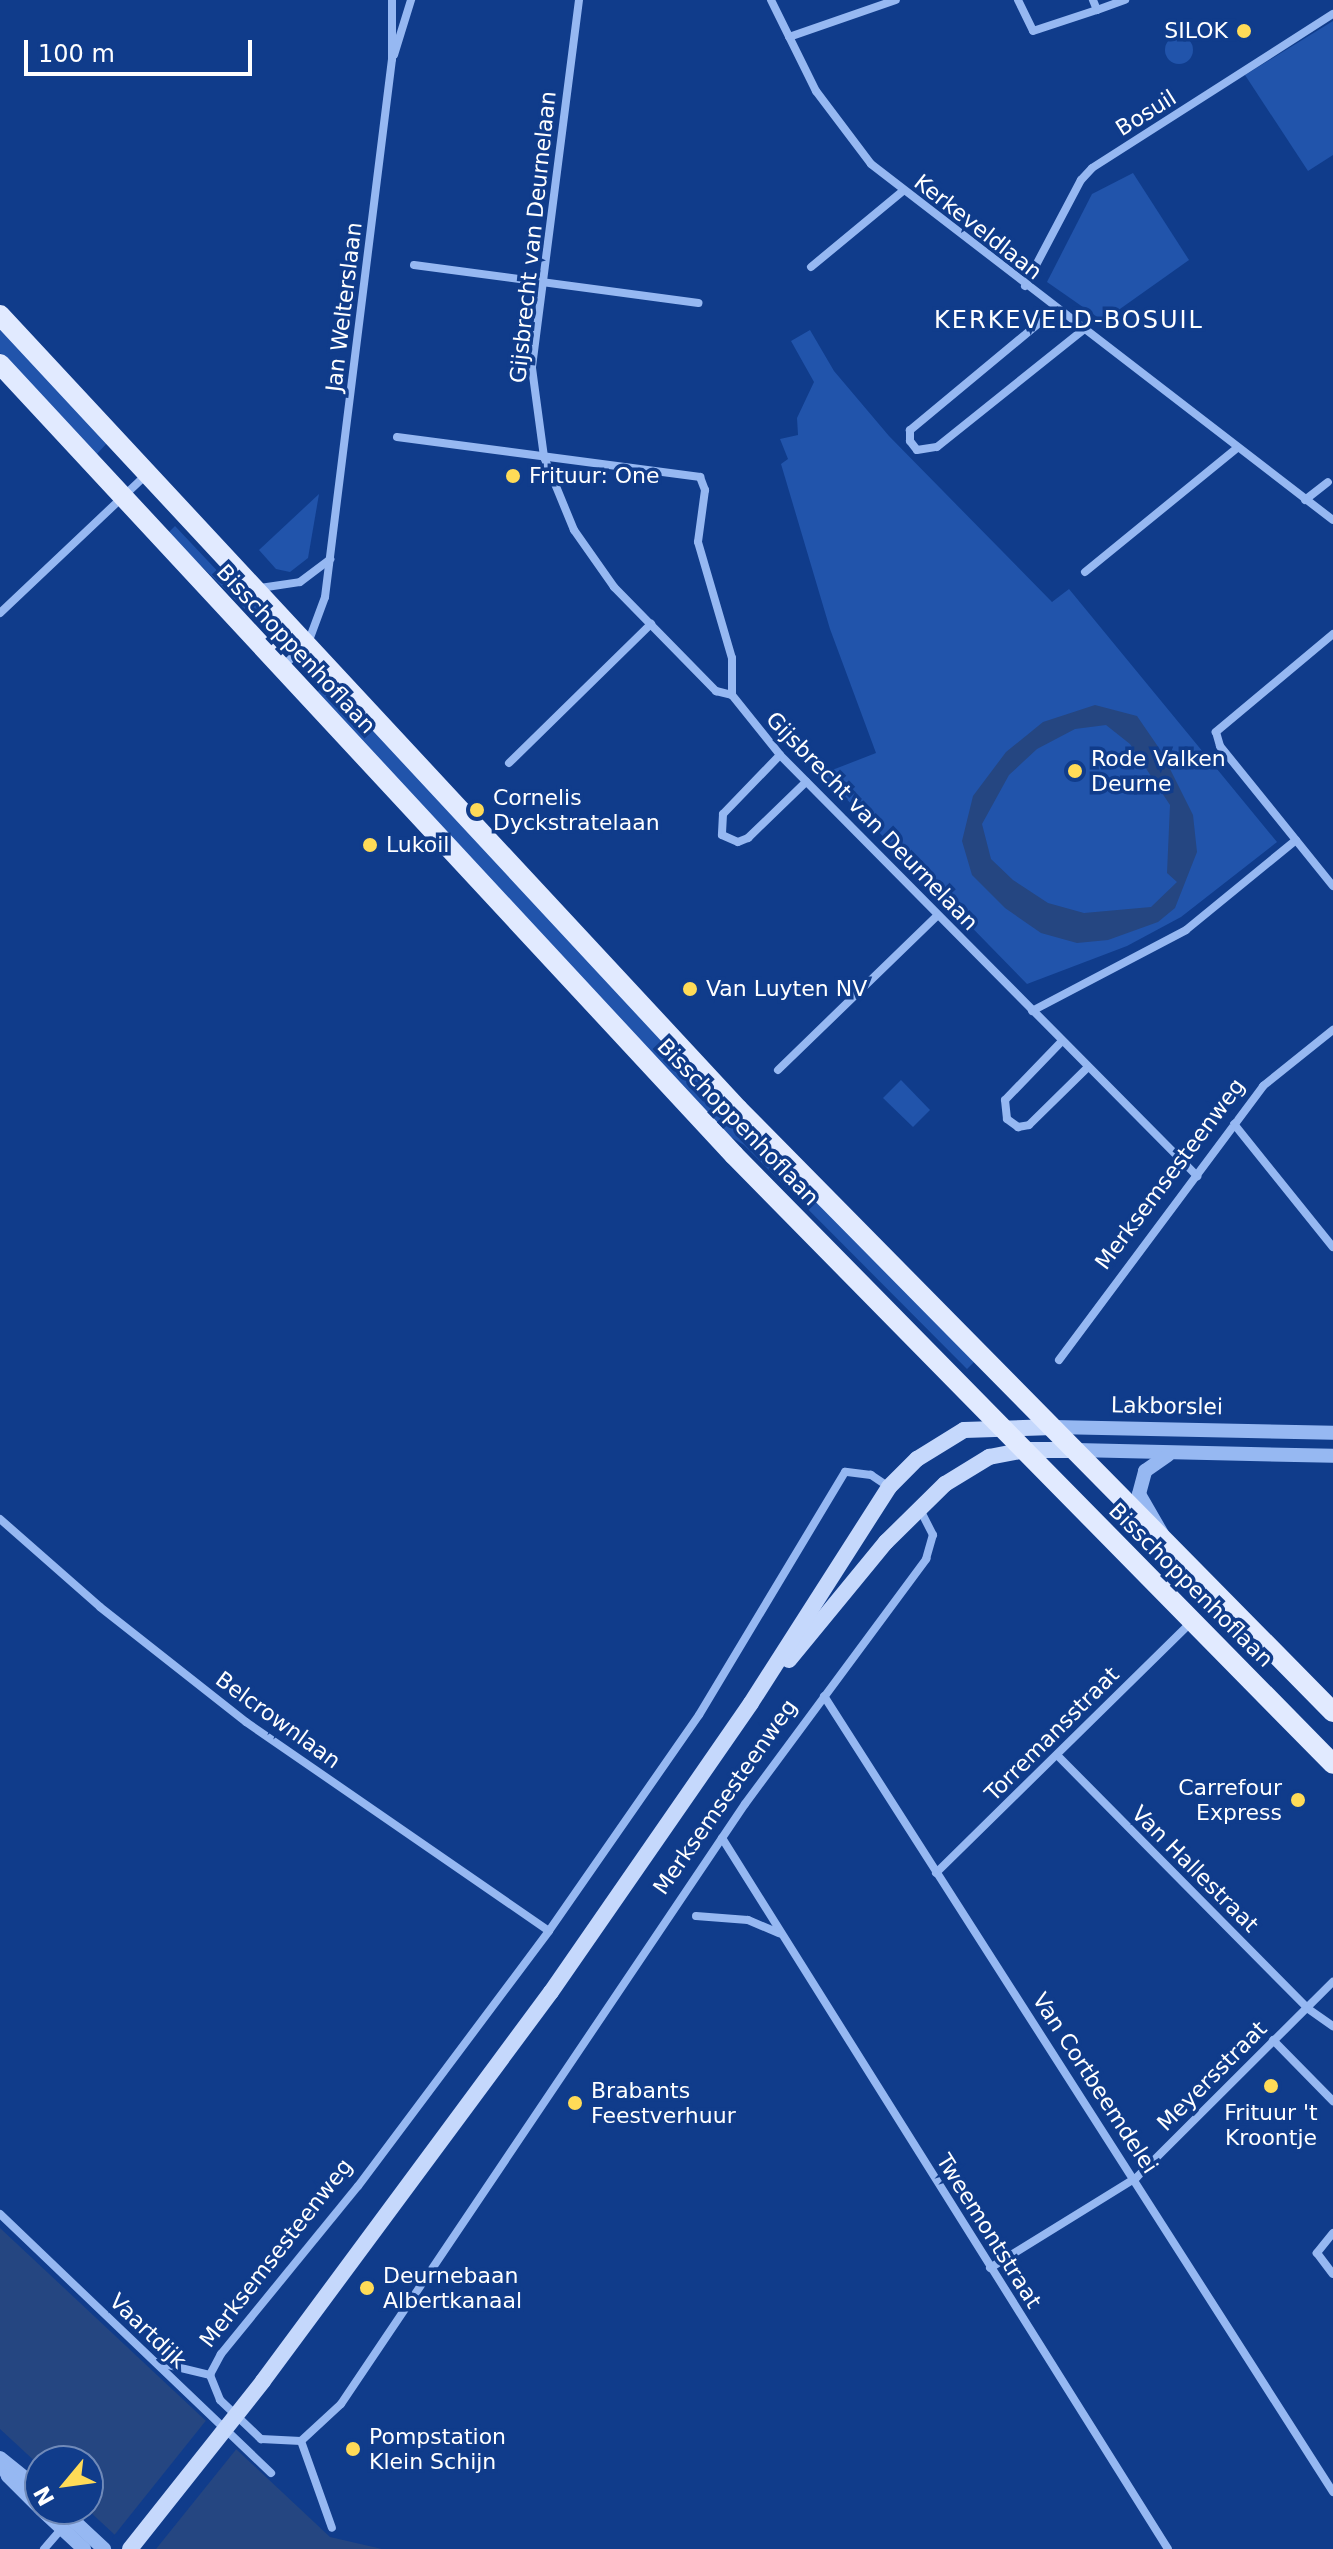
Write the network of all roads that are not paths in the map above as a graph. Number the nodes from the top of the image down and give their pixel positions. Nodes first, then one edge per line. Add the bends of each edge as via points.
1 (392, 0) edge
2 (411, 0) edge
3 (579, 0) edge
4 (771, 0) edge
5 (896, 0) edge
6 (1018, 0) edge
7 (1125, 0) edge
8 (1095, 5) edge
9 (1333, 14) edge
10 (789, 37) junction
11 (392, 59) junction
12 (903, 191) junction
13 (414, 265) dead end
14 (811, 267) dead end
15 (541, 283) junction
16 (1025, 286) junction
17 (698, 303) dead end
18 (1056, 309) junction
19 (0, 315) edge
20 (1083, 330) junction
21 (0, 364) edge
22 (397, 437) dead end
23 (1237, 448) junction
24 (544, 457) junction
25 (149, 473) junction
26 (1328, 482) dead end
27 (124, 498) junction
28 (1305, 500) junction
29 (1333, 520) edge
30 (331, 559) junction
31 (1085, 572) dead end
32 (256, 588) junction
33 (0, 613) edge
34 (651, 624) junction
35 (1333, 634) edge
36 (308, 643) junction
37 (281, 667) junction
38 (732, 695) junction
39 (780, 755) junction
40 (509, 763) dead end
41 (806, 782) junction
42 (1296, 840) junction
43 (1333, 886) edge
44 (937, 916) junction
45 (1032, 1011) junction
46 (1333, 1030) edge
47 (1062, 1041) junction
48 (1088, 1067) junction
49 (778, 1070) dead end
50 (1234, 1124) junction
51 (1197, 1176) junction
52 (1333, 1245) edge
53 (1059, 1360) dead end
54 (999, 1425) junction
55 (1053, 1427) junction
56 (1224, 1430) junction
57 (1333, 1433) edge
58 (1024, 1450) junction
59 (1076, 1450) junction
60 (1169, 1454) junction
61 (1223, 1455) junction
62 (1333, 1456) edge
63 (889, 1487) junction
64 (918, 1507) junction
65 (0, 1519) edge
66 (1167, 1545) junction
67 (1192, 1621) junction
68 (824, 1696) junction
69 (751, 1703) junction
70 (1333, 1712) edge
71 (1057, 1755) junction
72 (1333, 1764) edge
73 (722, 1838) junction
74 (936, 1873) junction
75 (696, 1916) dead end
76 (549, 1931) junction
77 (779, 1933) junction
78 (1333, 1982) edge
79 (1307, 2008) junction
80 (1333, 2026) edge
81 (1273, 2040) junction
82 (1333, 2101) edge
83 (1136, 2178) junction
84 (0, 2214) edge
85 (1333, 2233) edge
86 (990, 2268) junction
87 (1333, 2274) edge
88 (154, 2361) junction
89 (210, 2375) junction
90 (301, 2441) junction
91 (0, 2459) edge
92 (271, 2473) dead end
93 (24, 2478) edge
94 (24, 2492) edge
95 (1333, 2492) edge
96 (60, 2525) edge
97 (68, 2525) edge
98 (72, 2525) edge
99 (332, 2528) dead end
100 (44, 2549) edge
101 (84, 2549) edge
102 (104, 2549) edge
103 (130, 2549) edge
104 (1168, 2549) edge

1 - 11 street, Jan Welterslaan
2 - 11 street, Jan Welterslaan
3 - 15 street, Gijsbrecht van Deurnelaan
4 - 10 street, Kerkeveldlaan
5 - 10 street
6 - 8 street via 1033,31
7 - 8 street
9 - 16 street, Bosuil via 1092,168
10 - 12 street, Kerkeveldlaan via 848,138
11 - 30 street, Jan Welterslaan
12 - 14 street
12 - 16 street, Kerkeveldlaan
13 - 15 street
15 - 17 street
15 - 24 street, Gijsbrecht van Deurnelaan via 533,380
16 - 18 street, Kerkeveldlaan
18 - 20 street, Kerkeveldlaan
18 - 20 street via 910,430 917,450 937,447
19 - 25 main road, Bisschoppenhoflaan
20 - 23 street, Kerkeveldlaan
21 - 27 main road, Bisschoppenhoflaan
22 - 24 street
23 - 28 street, Kerkeveldlaan
23 - 31 street
24 - 34 street, Gijsbrecht van Deurnelaan via 574,530 614,587
24 - 38 street via 700,477 705,490 698,542 732,658
25 - 27 street
25 - 32 main road, Bisschoppenhoflaan
26 - 28 street
27 - 33 street
27 - 37 main road, Bisschoppenhoflaan
28 - 29 street, Kerkeveldlaan
30 - 32 street via 293,585
30 - 36 street, Jan Welterslaan via 325,597
32 - 36 main road, Bisschoppenhoflaan
34 - 38 street, Gijsbrecht van Deurnelaan via 716,691
34 - 40 street
35 - 42 street via 1216,732 1220,746
36 - 37 street, Jan Welterslaan
36 - 55 main road, Bisschoppenhoflaan via 738,1109
37 - 54 main road, Bisschoppenhoflaan via 734,1155
38 - 39 street, Gijsbrecht van Deurnelaan
39 - 41 street, Gijsbrecht van Deurnelaan
39 - 41 street via 723,814 722,835 738,842 748,838
41 - 44 street, Gijsbrecht van Deurnelaan
42 - 43 street
42 - 45 street via 1178,935
44 - 45 street, Gijsbrecht van Deurnelaan
44 - 49 street
45 - 47 street, Gijsbrecht van Deurnelaan
46 - 50 street, Merksemsesteenweg via 1263,1086
47 - 48 street, Gijsbrecht van Deurnelaan
47 - 48 street via 1005,1100 1007,1119 1018,1127 1029,1125
48 - 51 street, Gijsbrecht van Deurnelaan
50 - 51 street, Merksemsesteenweg
50 - 52 street
51 - 53 street, Merksemsesteenweg
54 - 55 main road, Lakborslei
54 - 58 main road, Bisschoppenhoflaan
54 - 63 main road, Merksemsesteenweg via 964,1430 917,1459
55 - 56 street, Lakborslei
55 - 59 main road, Bisschoppenhoflaan
56 - 57 street, Lakborslei
56 - 61 street
58 - 59 main road, Merksemsesteenweg
58 - 64 main road, Merksemsesteenweg via 978,1462
58 - 67 main road, Bisschoppenhoflaan
59 - 60 street
59 - 66 main road, Bisschoppenhoflaan
60 - 61 street
60 - 66 street via 1145,1471 1139,1494
61 - 62 street
63 - 69 main road, Merksemsesteenweg
63 - 76 street, Merksemsesteenweg via 871,1475 845,1472 699,1715
64 - 68 street, Merksemsesteenweg via 933,1535 933,1548
64 - 69 main road, Merksemsesteenweg
65 - 76 street, Belcrownlaan via 100,1607 246,1722
66 - 70 main road, Bisschoppenhoflaan
67 - 71 street, Torremansstraat
67 - 72 main road, Bisschoppenhoflaan
68 - 73 street, Merksemsesteenweg
68 - 74 street, Van Cortbeemdelei
69 - 103 main road, Merksemsesteenweg, bridge via 551,1992 263,2381
71 - 74 street, Torremansstraat
71 - 79 street, Van Hallestraat
73 - 77 street, Tweemontstraat
73 - 90 street, Merksemsesteenweg via 341,2404
74 - 83 street, Van Cortbeemdelei
75 - 77 street via 748,1920
76 - 89 street, Merksemsesteenweg
77 - 86 street, Tweemontstraat
78 - 79 street, Meyersstraat
79 - 80 street, Van Hallestraat
79 - 81 street, Meyersstraat
81 - 82 street
81 - 83 street, Meyersstraat
83 - 86 street, Meyersstraat
83 - 95 street, Van Cortbeemdelei
84 - 88 street, Vaartdijk
85 - 87 street via 1317,2253
86 - 104 street, Tweemontstraat
88 - 89 street
88 - 92 street, Vaartdijk
89 - 90 street, Merksemsesteenweg via 220,2400 261,2439
90 - 99 street
91 - 93 street
91 - 94 street
96 - 100 street
97 - 101 street
98 - 102 street

